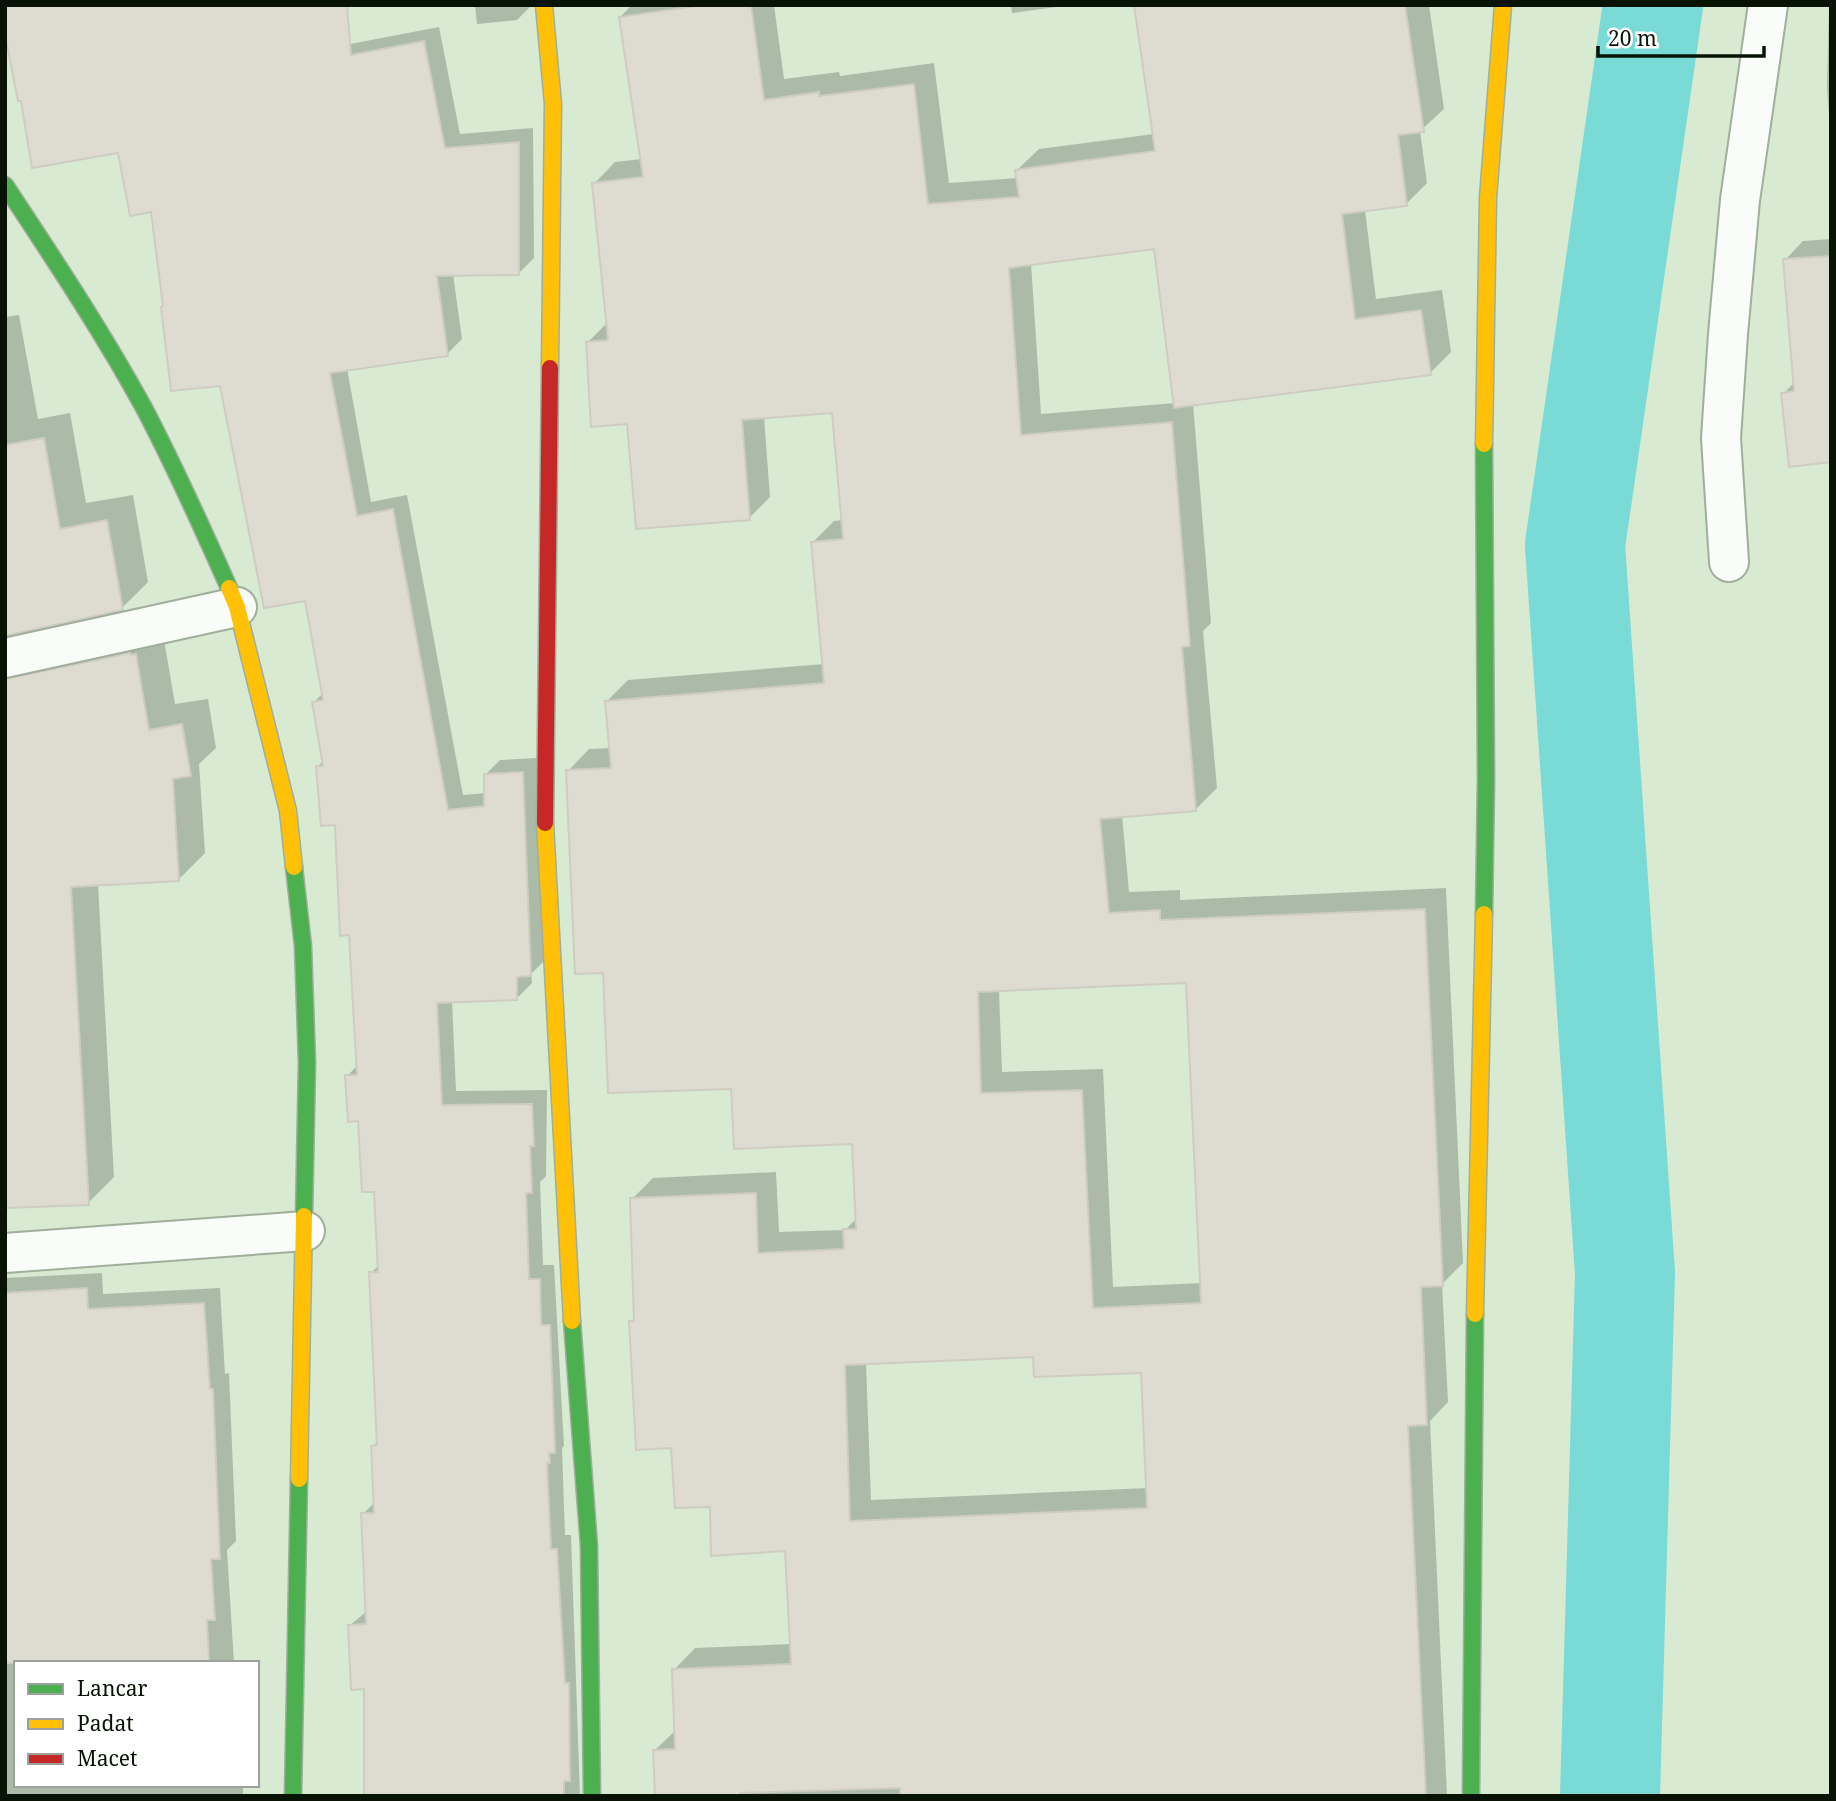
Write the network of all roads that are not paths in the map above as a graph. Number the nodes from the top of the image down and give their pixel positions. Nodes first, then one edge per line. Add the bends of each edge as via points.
1 (544, 5) edge
2 (1503, 5) edge
3 (1768, 5) edge
4 (5, 185) edge
5 (1729, 562) dead end
6 (237, 607) junction
7 (5, 658) edge
8 (305, 1231) junction
9 (5, 1253) edge
10 (293, 1796) edge
11 (592, 1796) edge
12 (1471, 1796) edge

1 - 11 street via 553,104 544,802 570,1299 589,1546
2 - 12 street via 1487,214 1484,374 1486,777
3 - 5 street via 1728,334 1721,439
4 - 6 street via 79,297 144,409
6 - 7 street
6 - 8 street via 289,824 303,959
8 - 9 street
8 - 10 street

